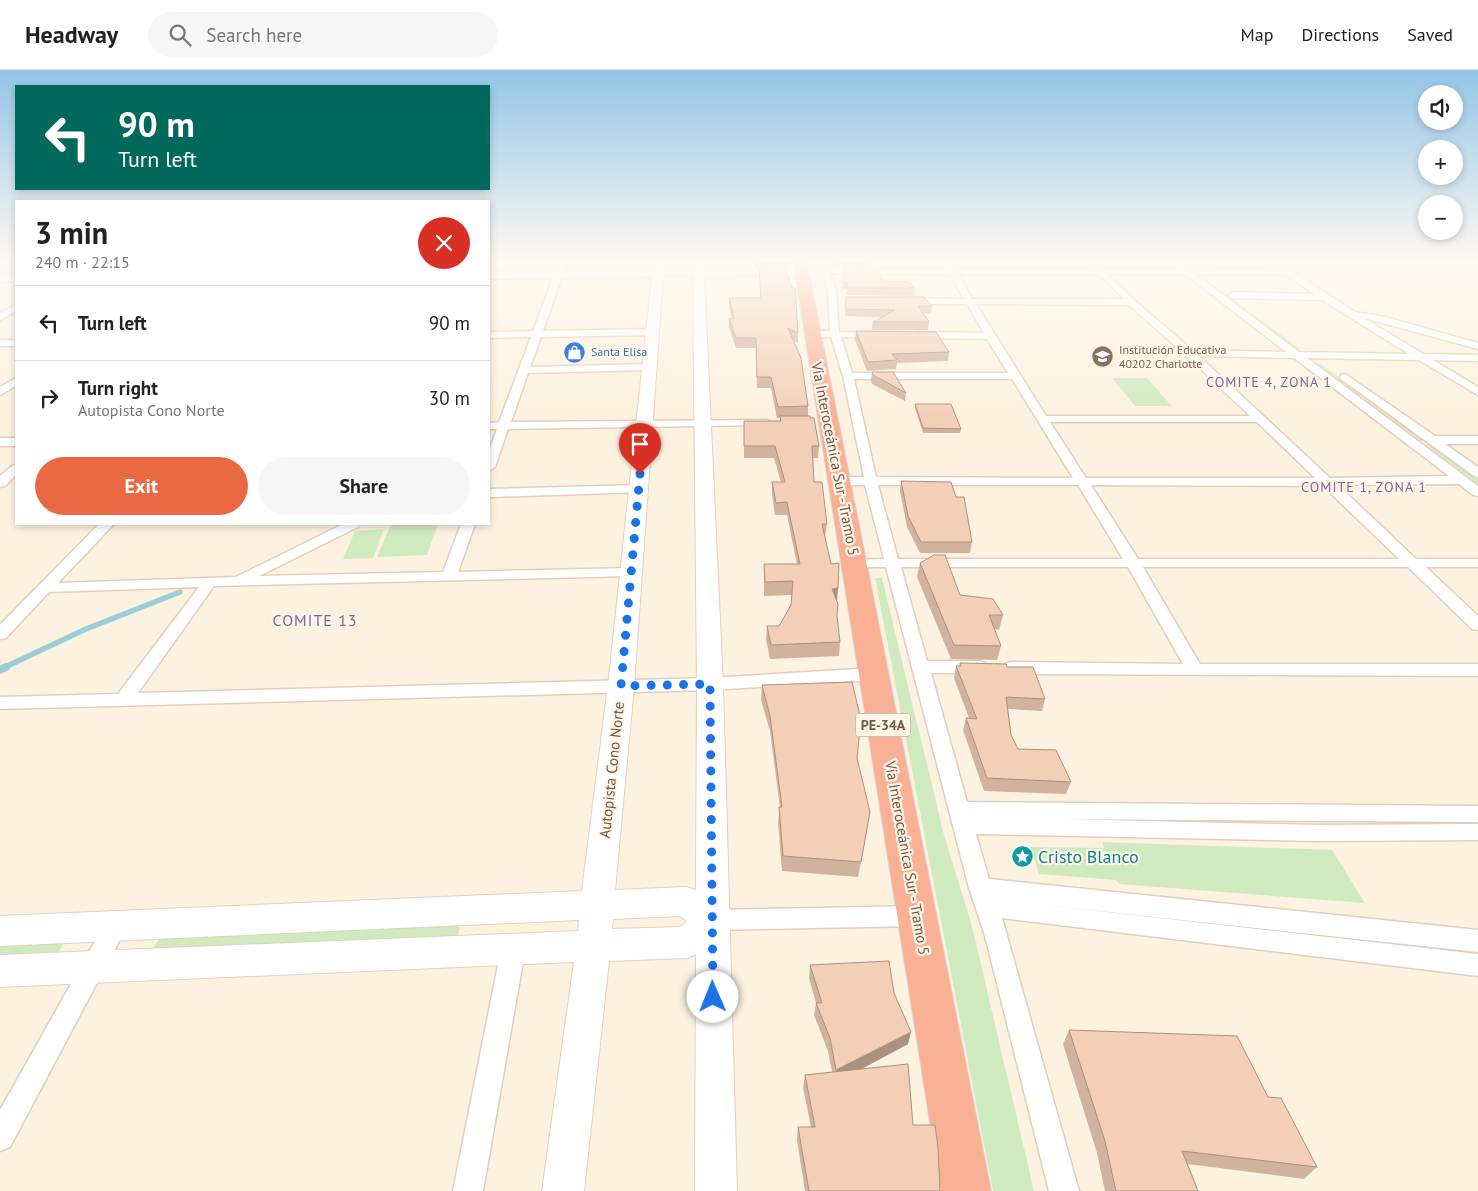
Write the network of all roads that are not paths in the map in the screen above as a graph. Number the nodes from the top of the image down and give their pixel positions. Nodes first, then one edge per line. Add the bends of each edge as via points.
1 (546, 311) edge
2 (654, 311) edge
3 (699, 311) edge
4 (819, 311) edge
5 (831, 311) edge
6 (975, 311) edge
7 (1142, 311) edge
8 (1239, 311) edge
9 (1255, 311) edge
10 (1366, 311) edge
11 (1348, 312) joint
12 (1373, 316) junction
13 (823, 334) junction
14 (490, 335) edge
15 (652, 335) junction
16 (882, 335) edge
17 (910, 335) edge
18 (538, 336) junction
19 (990, 336) junction
20 (1478, 338) edge
21 (490, 339) edge
22 (0, 343) edge
23 (15, 343) edge
24 (1468, 343) junction
25 (1478, 346) edge
26 (15, 347) edge
27 (0, 348) edge
28 (1192, 355) junction
29 (1298, 356) junction
30 (1316, 356) junction
31 (1421, 358) junction
32 (1478, 358) edge
33 (649, 367) junction
34 (524, 370) junction
35 (15, 373) edge
36 (848, 376) junction
37 (1017, 376) junction
38 (15, 382) edge
39 (0, 383) edge
40 (0, 392) edge
41 (1478, 392) edge
42 (1042, 419) junction
43 (1260, 419) junction
44 (781, 423) edge
45 (703, 424) junction
46 (648, 425) junction
47 (490, 426) edge
48 (504, 428) junction
49 (490, 432) edge
50 (15, 435) edge
51 (0, 436) edge
52 (1433, 440) junction
53 (1478, 440) edge
54 (0, 442) edge
55 (15, 442) edge
56 (490, 464) edge
57 (15, 470) edge
58 (1478, 473) edge
59 (839, 480) junction
60 (1462, 480) junction
61 (871, 481) junction
62 (1082, 482) junction
63 (1326, 482) junction
64 (0, 483) edge
65 (638, 490) junction
66 (1478, 492) edge
67 (490, 493) edge
68 (106, 525) edge
69 (352, 525) edge
70 (468, 525) edge
71 (854, 563) junction
72 (892, 563) junction
73 (1133, 563) junction
74 (1412, 563) junction
75 (1478, 563) edge
76 (630, 572) junction
77 (449, 576) junction
78 (210, 582) junction
79 (237, 582) junction
80 (43, 588) junction
81 (1478, 625) edge
82 (0, 634) edge
83 (921, 667) junction
84 (1195, 670) junction
85 (1478, 670) edge
86 (874, 674) junction
87 (710, 684) junction
88 (621, 686) junction
89 (124, 700) junction
90 (0, 703) edge
91 (1478, 814) edge
92 (961, 817) junction
93 (1478, 832) edge
94 (984, 897) junction
95 (597, 905) junction
96 (918, 916) junction
97 (712, 920) junction
98 (115, 927) junction
99 (0, 931) edge
100 (1478, 941) edge
101 (594, 945) junction
102 (513, 950) junction
103 (1478, 965) edge
104 (92, 968) junction
105 (0, 971) edge
106 (0, 1137) edge
107 (468, 1191) edge
108 (563, 1191) edge
109 (716, 1191) edge
110 (966, 1191) edge
111 (1064, 1191) edge

1 - 18 street
2 - 15 main road, Autopista Cono Norte
3 - 45 main road
4 - 13 highway, Vía Interoceánica Sur - Tramo 5 / PE-34A
5 - 13 street
6 - 19 street
7 - 28 street
8 - 29 street
9 - 30 street
10 - 12 street
11 - 12 street
11 - 31 street
12 - 24 street
13 - 16 street
13 - 36 street
13 - 59 highway, Vía Interoceánica Sur - Tramo 5 / PE-34A via 824,422
14 - 18 street
15 - 18 street
15 - 33 main road, Autopista Cono Norte
17 - 19 street
18 - 21 street
18 - 34 street
19 - 37 street
20 - 24 street
22 - 23 street
24 - 25 street
26 - 27 street
28 - 29 street
28 - 43 street
29 - 30 street
29 - 60 street
30 - 31 street
30 - 52 street
31 - 32 street
31 - 41 street
33 - 34 street
33 - 46 main road, Autopista Cono Norte
34 - 48 street
35 - 39 street
36 - 37 street
36 - 61 street
37 - 42 street
38 - 40 street
42 - 43 street
42 - 62 street
43 - 63 street
44 - 45 street
45 - 46 street
45 - 87 main road
46 - 48 street
46 - 65 main road, Autopista Cono Norte
47 - 48 street
48 - 49 street
48 - 56 street
50 - 51 street
52 - 53 street
52 - 58 street
54 - 55 street
57 - 64 street
59 - 61 street
59 - 71 highway, Vía Interoceánica Sur - Tramo 5 / PE-34A
60 - 63 street
60 - 66 street
61 - 62 street
61 - 72 street
62 - 63 street
62 - 73 street
63 - 74 street
65 - 67 street
65 - 76 main road, Autopista Cono Norte
68 - 80 street
69 - 79 street
70 - 77 street
71 - 72 street
71 - 86 highway, Vía Interoceánica Sur - Tramo 5 / PE-34A
72 - 73 street
72 - 83 street
73 - 74 street
73 - 84 street
74 - 75 street
74 - 81 street
76 - 77 street
76 - 88 main road, Autopista Cono Norte
77 - 79 street
78 - 79 street
78 - 80 street
78 - 89 street
80 - 82 street
83 - 84 street
83 - 92 street
84 - 85 street
86 - 87 street
86 - 96 highway, Vía Interoceánica Sur - Tramo 5 / PE-34A
87 - 88 street
87 - 97 main road
88 - 89 street
88 - 95 main road, Autopista Cono Norte
89 - 90 street
91 - 92 street
92 - 93 street via 1318,833
92 - 94 street
94 - 100 street
94 - 103 street via 1030,914
94 - 111 street
95 - 97 main road via 686,901
95 - 98 main road
95 - 101 main road, Autopista Cono Norte
96 - 97 street
96 - 110 highway, Vía Interoceánica Sur - Tramo 5 / PE-34A
97 - 101 main road via 688,942
97 - 109 main road
98 - 99 main road
98 - 104 street
101 - 102 main road
101 - 108 main road, Autopista Cono Norte
102 - 104 main road
102 - 107 street
104 - 105 main road
104 - 106 street

